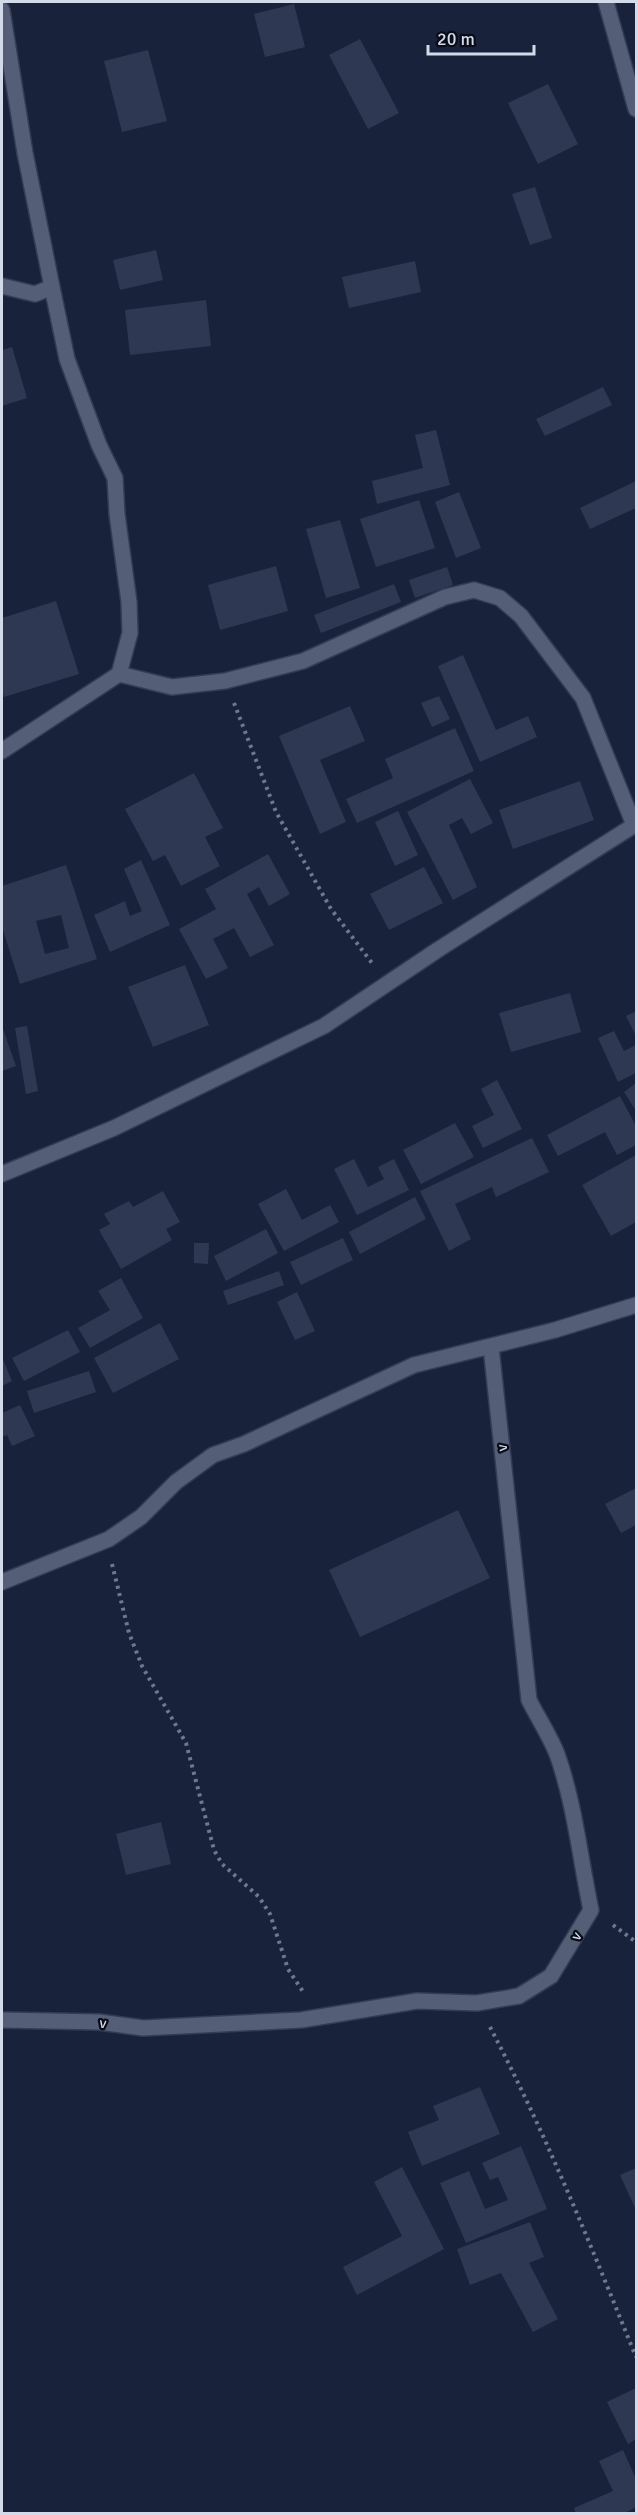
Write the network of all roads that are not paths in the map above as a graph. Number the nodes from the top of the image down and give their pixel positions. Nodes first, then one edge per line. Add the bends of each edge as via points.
1 (606, 2) edge
2 (2, 10) edge
3 (636, 109) edge
4 (2, 286) edge
5 (52, 287) junction
6 (119, 674) junction
7 (2, 751) edge
8 (635, 825) edge
9 (2, 1174) edge
10 (636, 1305) edge
11 (491, 1347) junction
12 (2, 1582) edge
13 (2, 2020) edge

1 - 3 street
2 - 5 street
4 - 5 street via 35,294
5 - 6 street via 67,359 115,478 130,633
6 - 7 street
6 - 8 street via 172,687 225,681 303,661 445,597 474,590 500,598 521,616 582,698
8 - 9 street via 324,1026 114,1128
10 - 11 street
11 - 12 street via 414,1365 213,1455 109,1539
11 - 13 street, v via 529,1700 556,1752 574,1813 591,1910 551,1976 519,1996 477,2003 417,2001 301,2020 143,2028 99,2022

